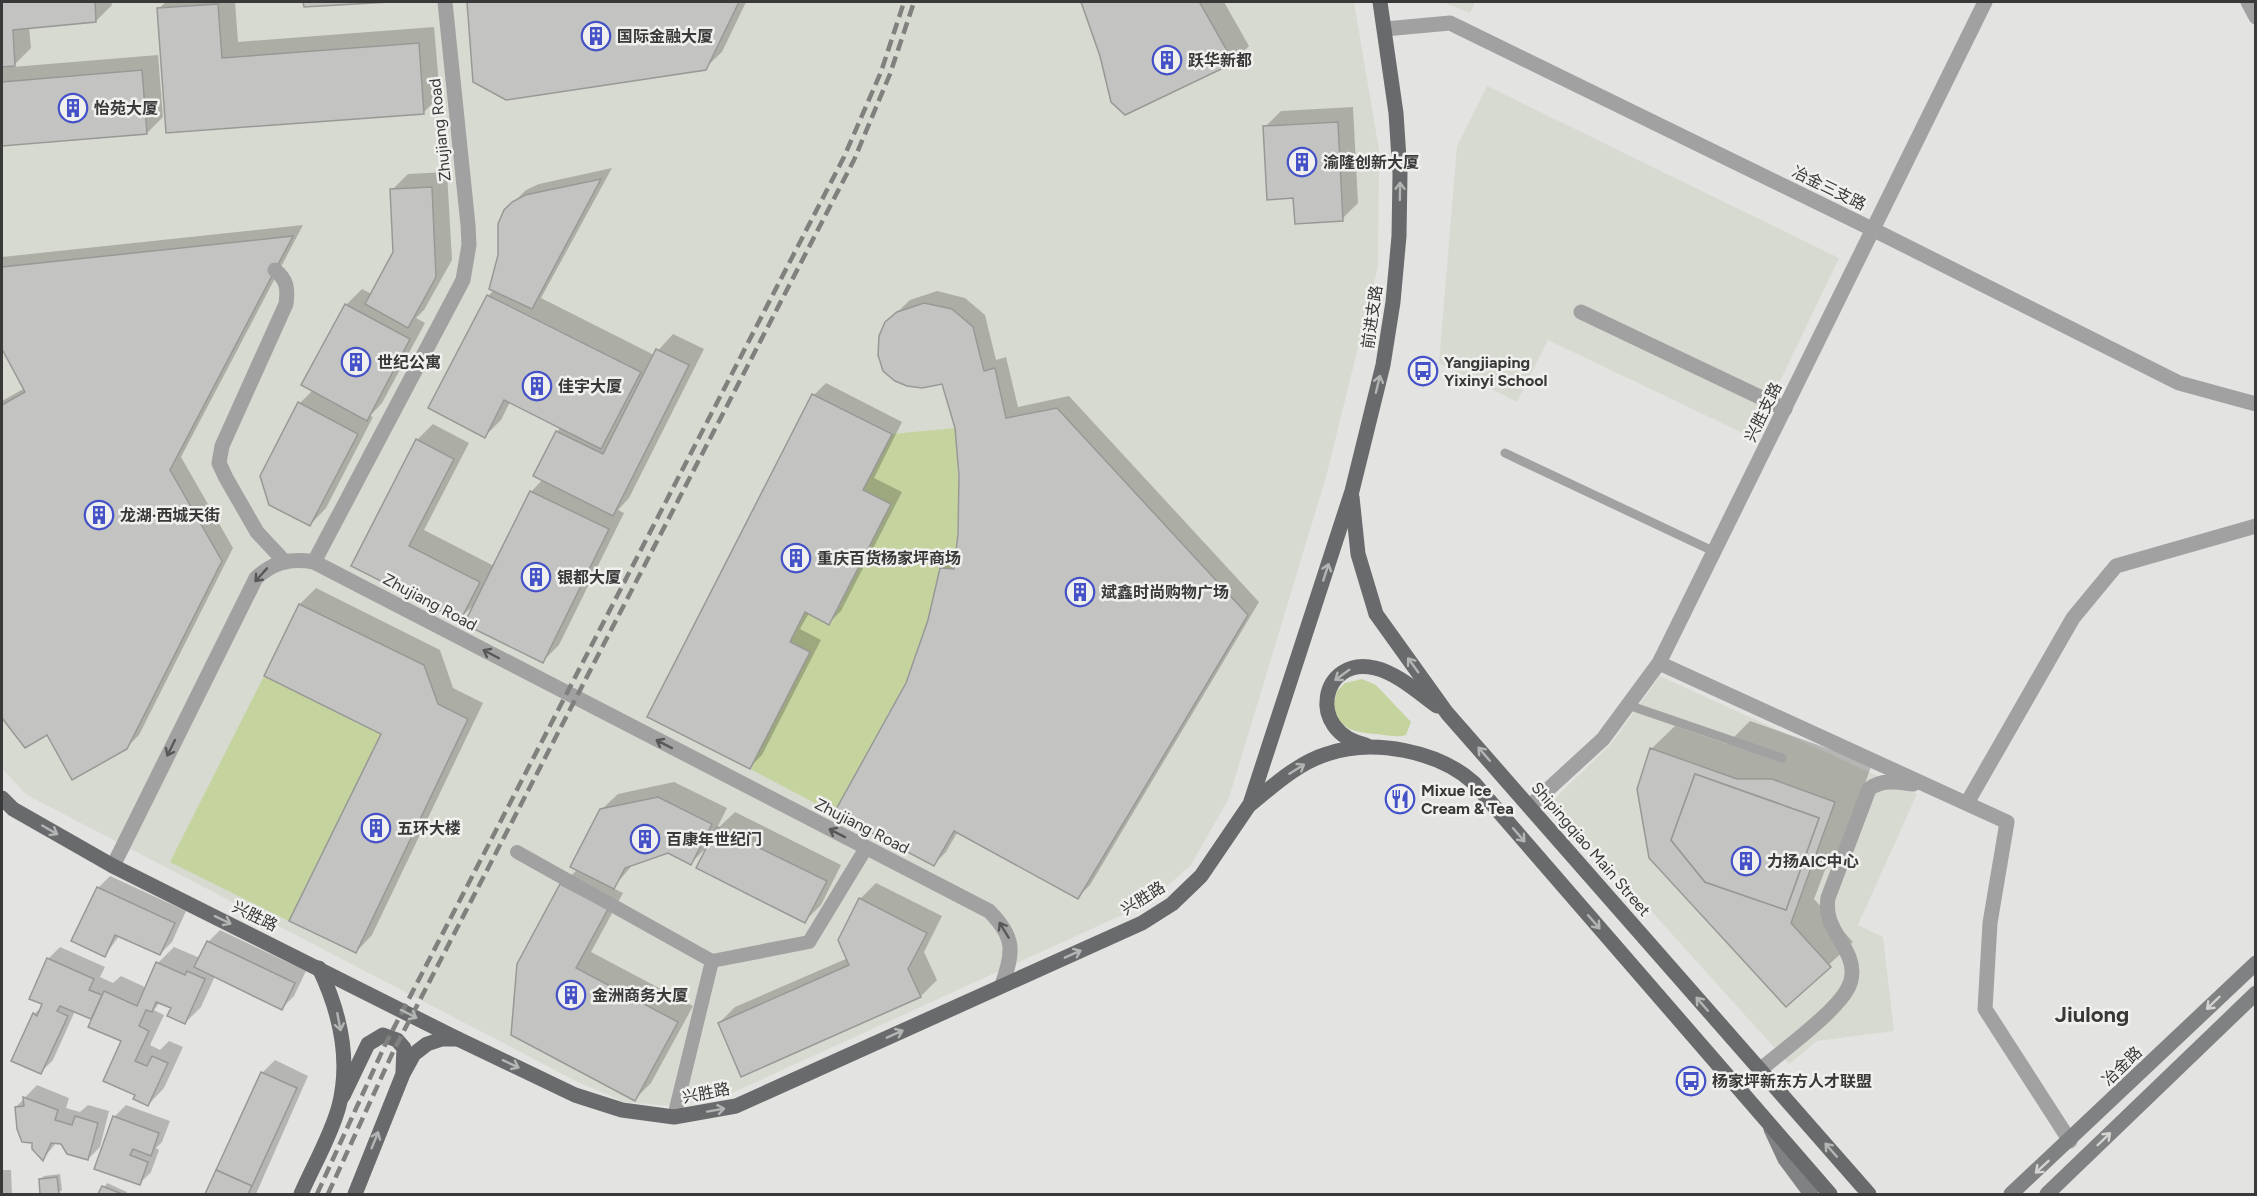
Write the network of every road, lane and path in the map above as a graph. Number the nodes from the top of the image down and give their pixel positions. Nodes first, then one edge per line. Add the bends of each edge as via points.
1 (445, 2) edge
2 (1380, 2) edge
3 (1985, 2) edge
4 (2248, 2) edge
5 (2256, 17) edge
6 (1385, 28) junction
7 (1872, 229) junction
8 (275, 270) dead end
9 (1581, 312) dead end
10 (2256, 404) edge
11 (1785, 409) junction
12 (1505, 453) dead end
13 (1352, 491) junction
14 (2256, 526) edge
15 (1715, 552) junction
16 (285, 562) junction
17 (314, 562) junction
18 (1308, 628) joint
19 (1659, 663) junction
20 (1629, 705) junction
21 (1447, 713) junction
22 (1383, 749) junction
23 (1782, 758) dead end
24 (1932, 787) junction
25 (2, 798) edge
26 (1967, 803) junction
27 (1250, 804) junction
28 (1530, 806) junction
29 (866, 848) junction
30 (517, 852) dead end
31 (113, 866) junction
32 (712, 960) junction
33 (2256, 963) edge
34 (319, 968) junction
35 (1002, 985) junction
36 (2256, 993) edge
37 (458, 1039) junction
38 (1760, 1070) junction
39 (403, 1074) junction
40 (339, 1106) junction
41 (674, 1117) junction
42 (1767, 1121) junction
43 (2070, 1141) junction
44 (1855, 1178) junction
45 (301, 1194) edge
46 (355, 1194) edge
47 (1811, 1194) edge
48 (1830, 1194) edge
49 (1863, 1194) edge
50 (1869, 1194) edge
51 (2011, 1194) edge
52 (2047, 1194) edge

1 - 17 street, Zhujiang Road via 468,225 463,280
2 - 6 main road, 前进支路
3 - 7 street, 兴胜支路
4 - 5 street
6 - 7 street, 冶金三支路 via 1450,23
13 -> 6 main road, 前进支路 via 1383,365 1399,236 1400,174
7 - 10 street, 冶金三支路 via 2179,383
7 - 11 street, 兴胜支路
8 - 16 street via 285,278 286,304 222,446 219,463 257,532
9 - 11 street
11 - 15 street, 兴胜支路
12 - 15 lane
18 -> 13 main road, 前进支路
21 -> 13 main road, Shipingqiao Main Street via 1376,614 1358,554
14 - 26 street via 2116,566 2073,618
15 - 19 street, 兴胜支路
16 - 17 street
16 -> 31 street via 270,566 256,578
29 -> 17 street, Zhujiang Road
18 - 27 main road, 兴胜路
19 - 20 street, 兴胜支路
19 - 24 street
20 - 23 lane
20 - 28 street, 兴胜支路 via 1603,739
21 -> 22 main road via 1388,672 1367,666 1346,670 1337,677 1328,695 1333,726 1354,743
28 -> 21 main road, Shipingqiao Main Street
27 -> 22 main road via 1286,776 1328,753
22 -> 42 main road via 1428,756 1460,770 1474,783
24 - 26 street
24 - 38 street via 1892,781 1875,784 1864,795 1827,904 1830,925 1849,958 1852,978 1848,989 1831,1009
25 -> 31 main road, 兴胜路
26 - 43 street via 2007,822 1990,923 1985,1009
35 -> 27 main road, 兴胜路 via 1142,923 1172,904 1201,876
38 -> 28 main road, Shipingqiao Main Street
29 - 32 street via 809,942
35 -> 29 street, Zhujiang Road via 1010,959 1010,941 1004,926 989,911
30 - 32 street
31 -> 34 main road, 兴胜路
32 - 41 street
33 -> 43 main road, 冶金路
34 -> 37 main road, 兴胜路
34 -> 40 main road via 341,1026
41 -> 35 main road, 兴胜路 via 736,1106
52 -> 36 main road
37 - 39 main road via 427,1044 414,1054
37 -> 41 main road, 兴胜路 via 575,1095 622,1110
44 -> 38 main road, Shipingqiao Main Street
39 - 40 main road via 404,1048 397,1040 383,1035 368,1044
46 -> 39 main road
40 - 45 main road
42 - 47 main road via 1785,1159
42 - 48 main road
43 -> 51 main road, 冶金路
44 - 49 main road
44 - 50 main road, Shipingqiao Main Street

